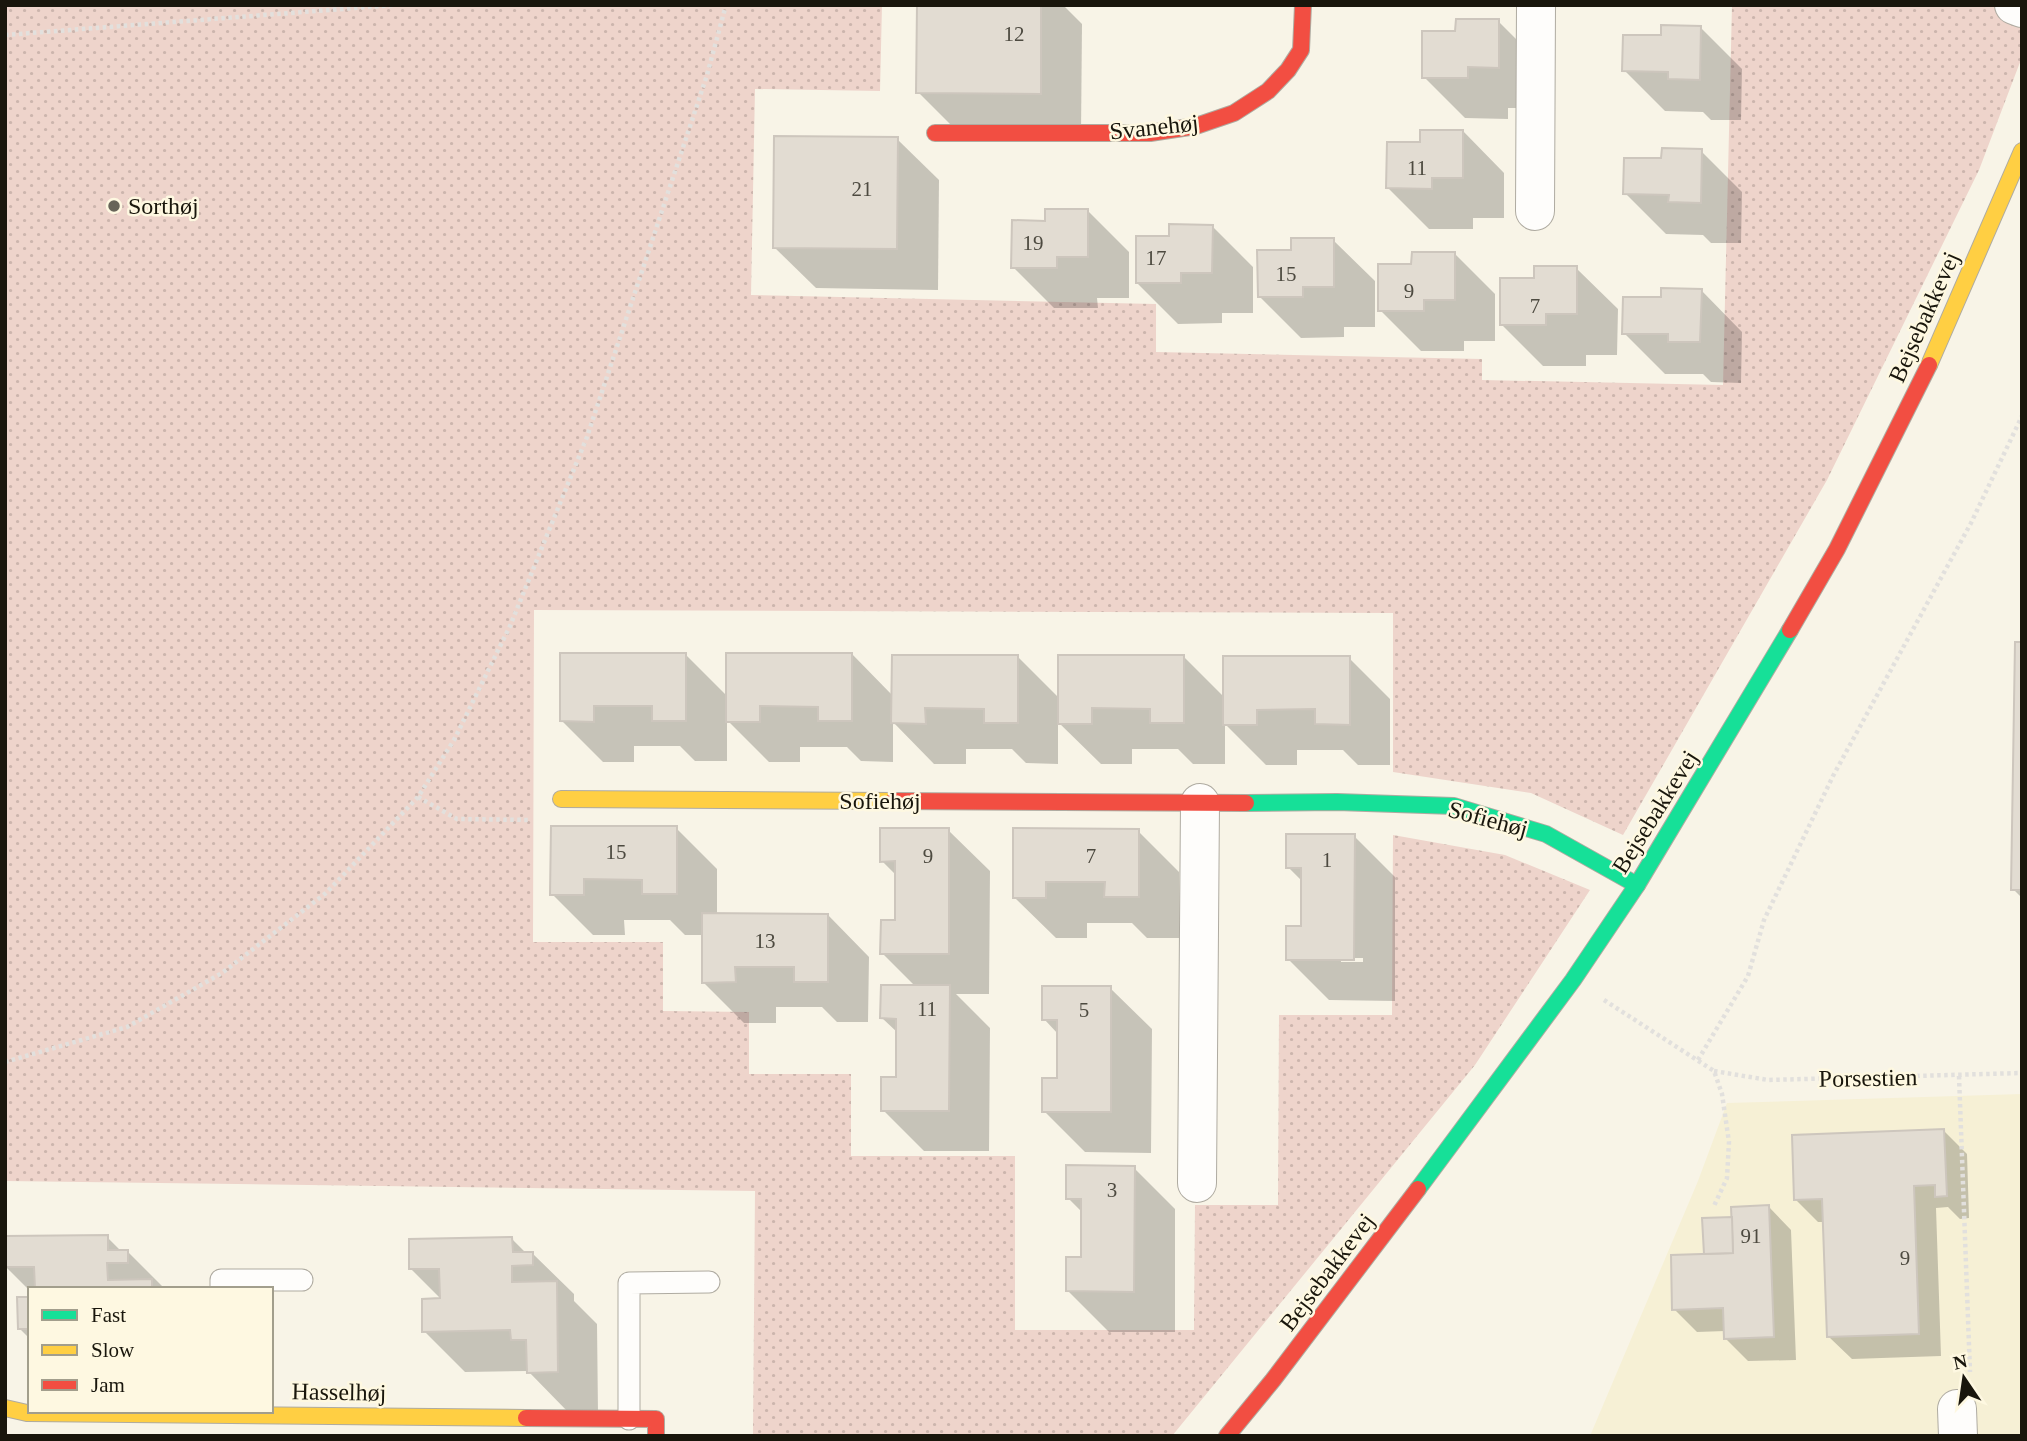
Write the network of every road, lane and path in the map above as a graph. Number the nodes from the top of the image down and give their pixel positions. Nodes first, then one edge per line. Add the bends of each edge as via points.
1 (394, 5) edge
2 (726, 5) edge
3 (1303, 5) edge
4 (1536, 5) edge
5 (2014, 5) edge
6 (2022, 8) edge
7 (5, 35) edge
8 (935, 133) dead end
9 (2022, 151) edge
10 (1535, 211) dead end
11 (2022, 416) edge
12 (418, 797) junction
13 (561, 799) joint
14 (1200, 803) junction
15 (1637, 885) junction
16 (1573, 980) junction
17 (1698, 1060) junction
18 (5, 1062) edge
19 (1714, 1071) junction
20 (2022, 1073) edge
21 (1959, 1076) junction
22 (1197, 1183) dead end
23 (1713, 1208) dead end
24 (302, 1280) dead end
25 (709, 1282) dead end
26 (221, 1287) edge
27 (5, 1408) edge
28 (28, 1413) edge
29 (230, 1413) edge
30 (629, 1419) junction
31 (1957, 1422) edge
32 (351, 1425) edge
33 (656, 1436) edge
34 (1227, 1436) edge

1 - 7 path
2 - 12 path via 587,437 510,626 454,740
3 - 8 street, Svanehøj via 1301,50 1268,91 1234,113 1196,126 1150,133
4 - 10 street
5 - 6 street
9 - 15 street, Bejsebakkevej via 1938,346 1837,548
11 - 17 path via 1971,523 1833,776 1764,919 1748,976
12 - 13 path via 457,819 544,820
12 - 18 path via 326,893 222,973 127,1027
13 - 14 street, Sofiehøj
14 - 15 street, Sofiehøj via 1454,806 1546,834
14 - 22 street
15 - 16 street, Bejsebakkevej
16 - 17 path
16 - 34 street, Bejsebakkevej
17 - 19 path
19 - 21 path, Porsestien via 1768,1080
19 - 23 path via 1729,1142 1727,1178
20 - 21 path, Porsestien
21 - 31 path via 1970,1377
24 - 26 lane via 221,1280
25 - 30 lane via 629,1283
27 - 28 street, Hasselhøj
29 - 32 street, Hasselhøj
30 - 32 street, Hasselhøj
30 - 33 street, Hasselhøj via 656,1419

